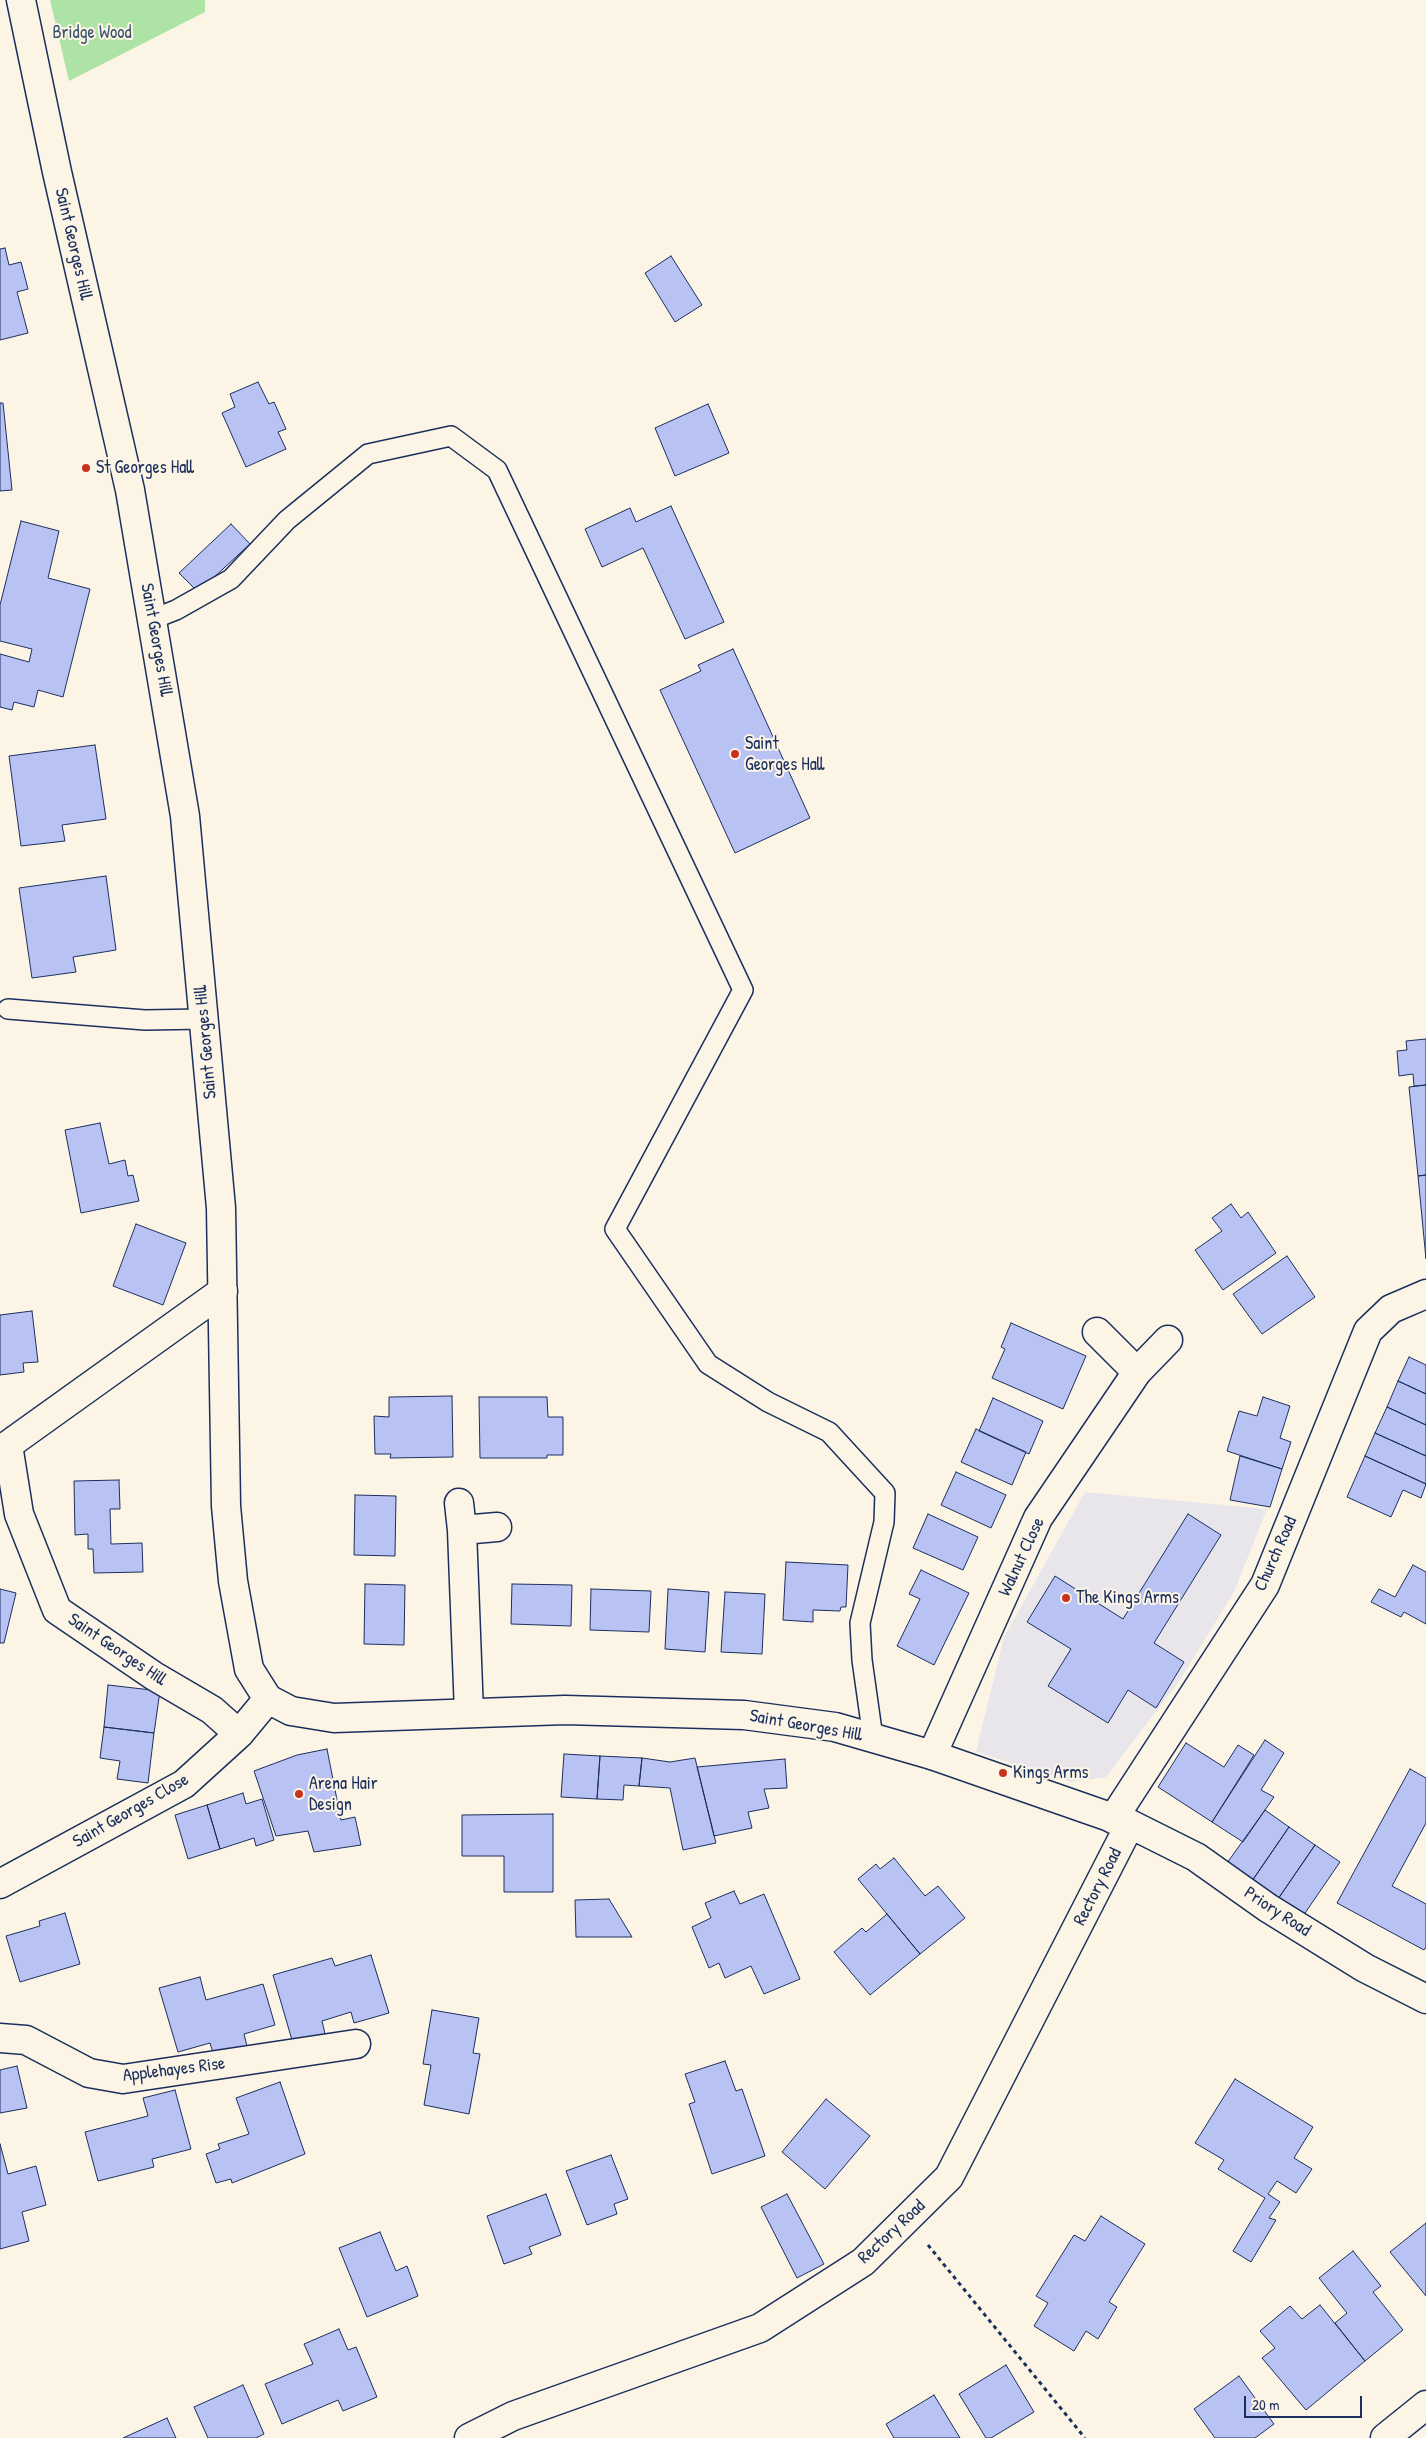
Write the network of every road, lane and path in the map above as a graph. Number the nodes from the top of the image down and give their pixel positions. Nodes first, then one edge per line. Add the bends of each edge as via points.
1 (21, 0) edge
2 (153, 619) junction
3 (8, 1009) dead end
4 (204, 1019) junction
5 (223, 1291) junction
6 (1426, 1294) edge
7 (1097, 1332) dead end
8 (1168, 1340) dead end
9 (1137, 1372) junction
10 (459, 1503) dead end
11 (497, 1527) dead end
12 (462, 1530) junction
13 (268, 1699) junction
14 (469, 1713) junction
15 (239, 1734) junction
16 (873, 1738) junction
17 (932, 1755) junction
18 (1121, 1822) junction
19 (0, 1884) edge
20 (1426, 1999) edge
21 (0, 2038) edge
22 (356, 2044) dead end
23 (935, 2254) dead end
24 (1426, 2405) edge
25 (469, 2438) edge
26 (1085, 2438) edge
27 (1385, 2438) edge

1 - 2 street, Saint Georges Hill via 130,490
2 - 4 street, Saint Georges Hill via 185,816
2 - 16 lane via 176,610 231,578 287,520 368,454 451,436 497,470 743,990 616,1229 708,1364 768,1402 829,1432 885,1493 884,1522 860,1623
3 - 4 lane via 145,1020
4 - 5 street, Saint Georges Hill via 221,1208
5 - 13 street, Saint Georges Hill via 226,1506 233,1581 249,1669
5 - 15 street, Saint Georges Hill via 8,1444 19,1514 57,1610 154,1676 212,1710
6 - 18 street, Church Road via 1390,1309 1368,1331 1265,1584
7 - 9 street
8 - 9 street, Walnut Close
9 - 17 street, Walnut Close via 1038,1518
10 - 12 street
11 - 12 street
12 - 14 street
13 - 14 street, Saint Georges Hill via 291,1711 334,1718
13 - 15 street, Saint Georges Close
14 - 16 street, Saint Georges Hill via 565,1710 744,1714 835,1727
15 - 19 street, Saint Georges Close via 184,1784
16 - 17 street, Saint Georges Hill
17 - 18 street, Saint Georges Hill
18 - 20 street, Priory Road via 1196,1857 1268,1908 1365,1968
18 - 25 street, Rectory Road via 949,2177 863,2262 760,2328 513,2416
21 - 22 street, Applehayes Rise via 26,2040 89,2073 123,2079
23 - 26 path
24 - 27 street

